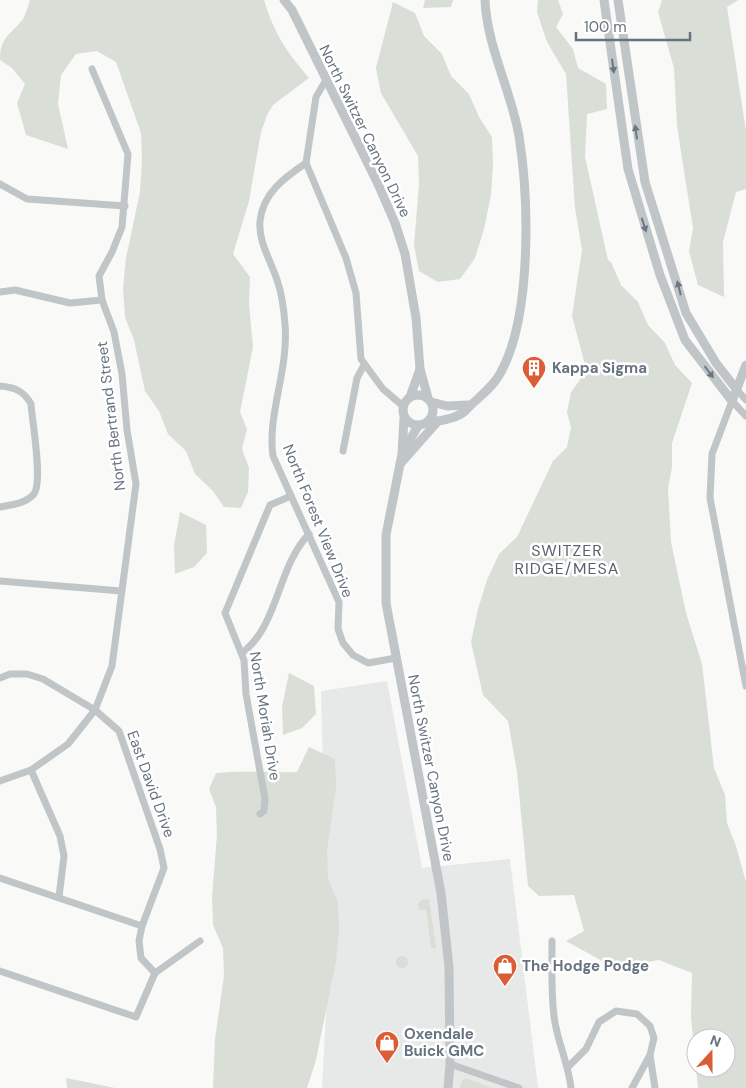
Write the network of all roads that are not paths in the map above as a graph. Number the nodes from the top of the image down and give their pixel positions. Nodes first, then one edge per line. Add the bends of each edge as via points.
1 (284, 0) edge
2 (485, 0) edge
3 (604, 0) edge
4 (618, 0) edge
5 (92, 69) dead end
6 (326, 80) junction
7 (306, 163) junction
8 (0, 184) edge
9 (125, 206) junction
10 (0, 292) edge
11 (102, 300) junction
12 (685, 309) junction
13 (674, 314) junction
14 (364, 365) junction
15 (746, 365) edge
16 (420, 369) junction
17 (0, 386) edge
18 (737, 390) junction
19 (410, 397) junction
20 (430, 400) junction
21 (746, 400) edge
22 (732, 401) junction
23 (468, 405) junction
24 (403, 406) junction
25 (746, 416) edge
26 (404, 418) junction
27 (439, 420) junction
28 (422, 424) junction
29 (343, 451) dead end
30 (401, 459) junction
31 (291, 496) junction
32 (0, 507) edge
33 (309, 534) junction
34 (0, 580) edge
35 (121, 591) junction
36 (242, 653) junction
37 (396, 658) junction
38 (0, 678) edge
39 (746, 686) edge
40 (95, 710) junction
41 (31, 770) junction
42 (0, 781) edge
43 (260, 814) dead end
44 (0, 878) edge
45 (58, 897) junction
46 (142, 926) junction
47 (200, 941) dead end
48 (552, 942) dead end
49 (0, 971) edge
50 (155, 972) junction
51 (650, 1055) junction
52 (450, 1064) junction
53 (569, 1066) junction
54 (448, 1088) edge
55 (519, 1088) edge
56 (571, 1088) edge
57 (632, 1088) edge
58 (655, 1088) edge

1 - 6 street, North Switzer Canyon Drive
2 - 23 street via 489,31 519,135 526,266 521,306 502,370 491,387
3 -> 13 street via 628,169
12 -> 4 street via 642,166
5 - 9 street, North Bertrand Street via 128,154
6 - 7 street via 316,97
6 - 16 street, North Switzer Canyon Drive via 378,184 405,254 416,318
7 - 14 street via 346,258 356,294
7 - 31 street, North Forest View Drive via 285,177 266,198 260,222 264,249 278,282 286,338 284,370 271,439 273,456
8 - 9 street via 26,199
9 - 11 street, North Bertrand Street via 122,227 99,276
10 - 11 street via 15,290 70,303
11 - 35 street, North Bertrand Street via 114,332 122,374 136,484
12 - 13 street
12 - 18 street via 716,363
13 -> 22 street via 685,340
14 - 24 street via 382,389
14 - 29 street via 357,378
15 - 18 street
16 - 19 street, North Switzer Canyon Drive
16 - 20 street, North Switzer Canyon Drive
17 - 32 street via 26,395 31,404 39,482 34,495 19,504
18 - 21 street
18 - 22 street
19 - 20 street via 420,394
19 - 24 street
20 - 23 street via 447,406
20 - 28 street via 433,410
22 - 25 street
22 - 39 street via 712,454 710,498
23 - 27 street via 457,415
24 - 26 street
26 - 28 street via 409,423
26 - 30 street, North Switzer Canyon Drive
27 - 28 street
27 - 30 street
28 - 30 street, North Switzer Canyon Drive
30 - 37 street, North Switzer Canyon Drive via 386,535 386,603
31 - 33 street, North Forest View Drive
31 - 36 street, North Moriah Drive via 270,505 225,612
33 - 36 street via 295,552 255,642
33 - 37 street, North Forest View Drive via 339,602 338,629 343,643 353,655 368,663
34 - 35 street
35 - 40 street, North Bertrand Street via 112,666
36 - 43 street, North Moriah Drive via 265,799 264,811
37 - 52 street, North Switzer Canyon Drive via 441,893 449,967
38 - 40 street, East David Drive via 27,674 43,679
40 - 41 street, North Bertrand Street via 68,744
40 - 46 street, East David Drive via 119,731 160,849 164,868
41 - 42 street, North Bertrand Street
41 - 45 street via 60,836 64,856
44 - 45 street
45 - 46 street
46 - 50 street, East David Drive via 139,941 141,958
47 - 50 street
48 - 53 street via 554,1015 558,1042
49 - 50 street via 136,1017
51 - 53 street via 654,1038 650,1026 637,1014 616,1011 599,1022 586,1049
51 - 57 street
51 - 58 street
52 - 54 street, North Switzer Canyon Drive
52 - 55 street
53 - 56 street

